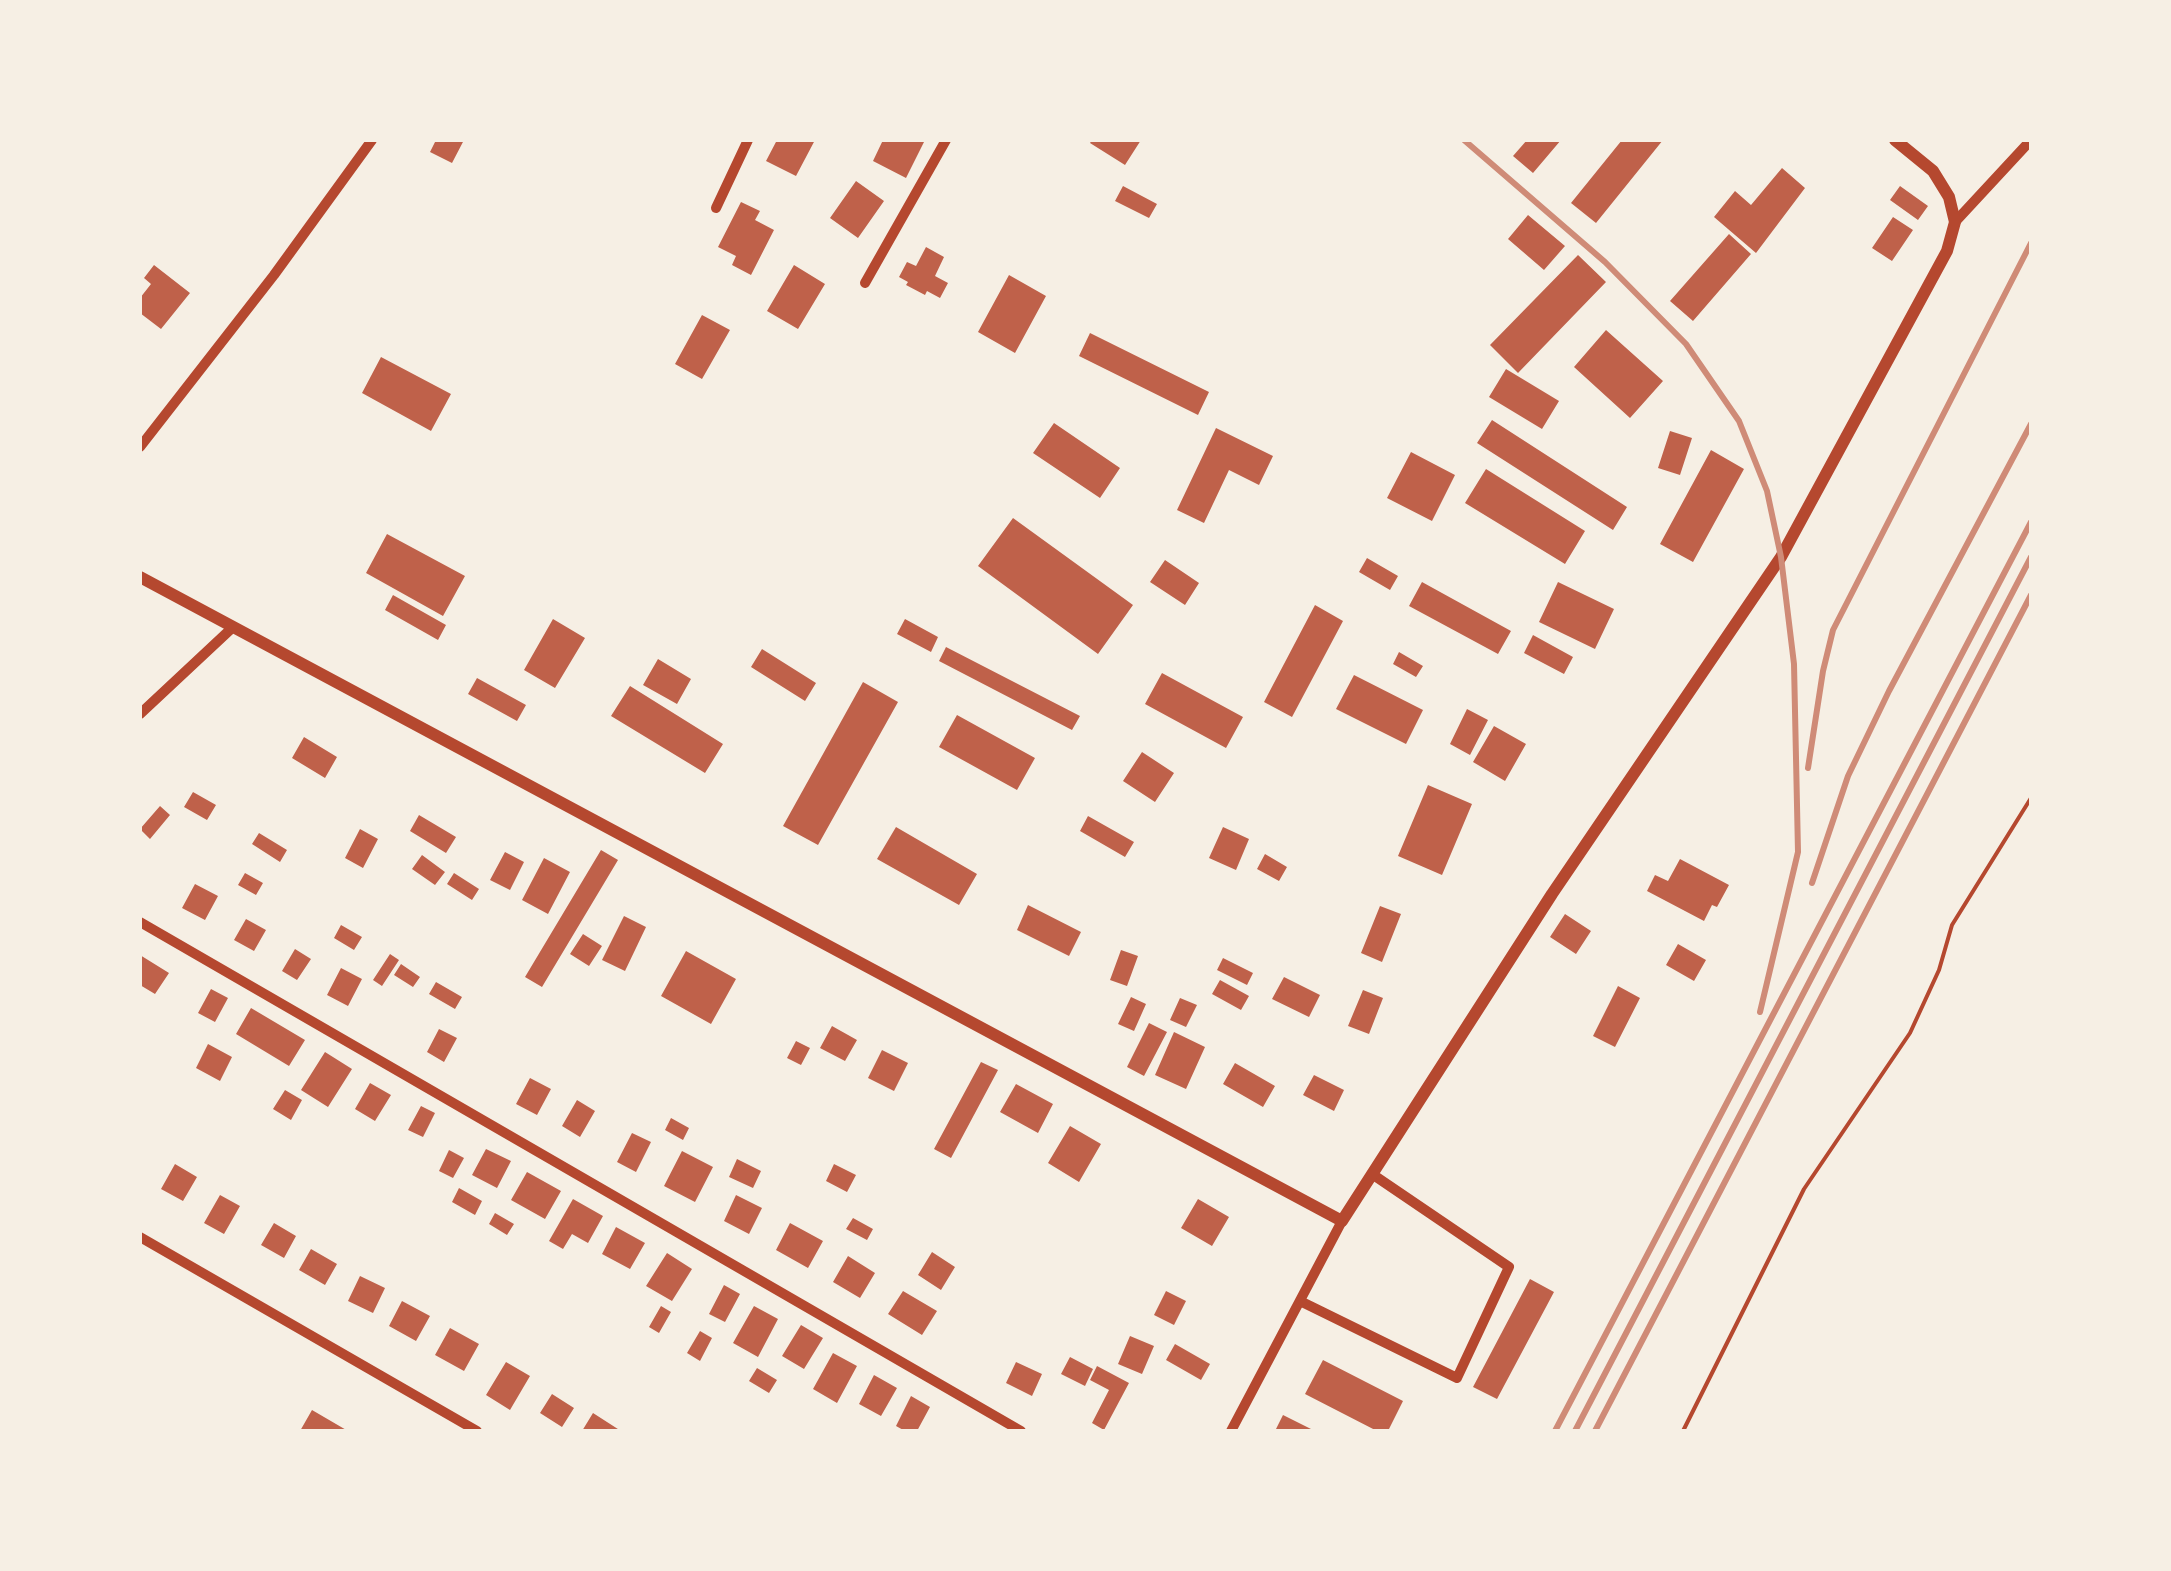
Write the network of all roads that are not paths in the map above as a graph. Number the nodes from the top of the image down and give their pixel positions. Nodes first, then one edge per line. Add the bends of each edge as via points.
1 (372, 140) edge
2 (748, 140) edge
3 (946, 140) edge
4 (1896, 140) edge
5 (2031, 140) edge
6 (716, 208) dead end
7 (1955, 222) junction
8 (865, 284) dead end
9 (140, 446) edge
10 (140, 576) edge
11 (232, 628) junction
12 (140, 714) edge
13 (140, 922) edge
14 (1372, 1174) junction
15 (1342, 1221) junction
16 (140, 1237) edge
17 (1300, 1301) junction
18 (477, 1431) edge
19 (1021, 1431) edge
20 (1231, 1431) edge

1 - 9 street
2 - 6 street
3 - 8 street
4 - 7 street via 1933,171
5 - 7 street
7 - 14 street via 1781,557
10 - 11 street
11 - 12 street
11 - 15 street
13 - 19 street
14 - 15 street
14 - 17 street via 1509,1267 1457,1378
15 - 17 street
16 - 18 street
17 - 20 street

